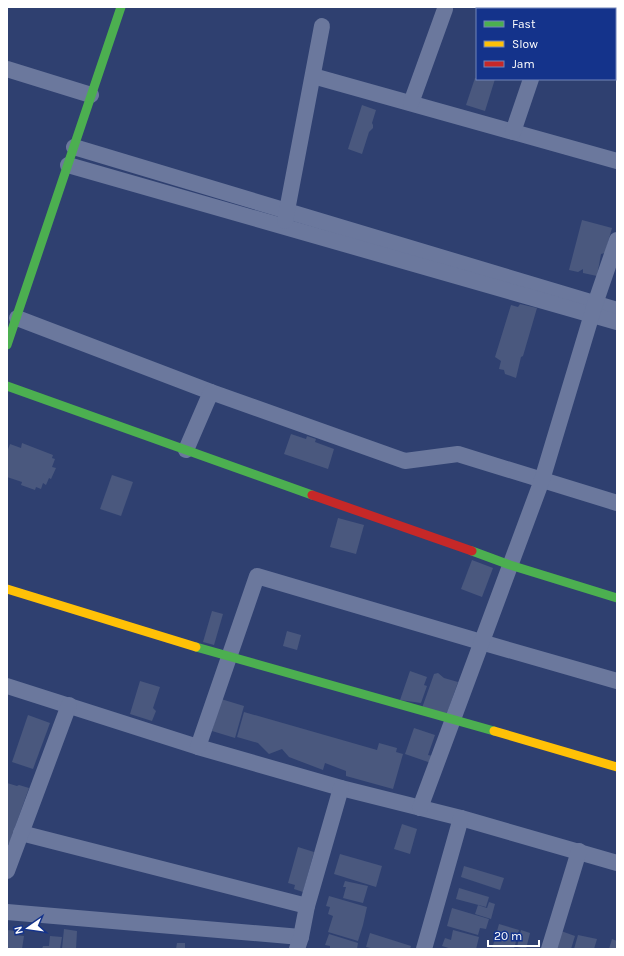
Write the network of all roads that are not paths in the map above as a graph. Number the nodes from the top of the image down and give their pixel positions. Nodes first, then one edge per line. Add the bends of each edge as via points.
1 (121, 7) edge
2 (444, 9) dead end
3 (322, 26) dead end
4 (7, 69) edge
5 (313, 76) junction
6 (531, 80) edge
7 (91, 95) junction
8 (411, 103) junction
9 (513, 132) junction
10 (74, 147) junction
11 (617, 161) edge
12 (68, 165) junction
13 (285, 219) junction
14 (617, 240) edge
15 (594, 310) junction
16 (617, 310) edge
17 (17, 318) junction
18 (617, 322) edge
19 (7, 345) edge
20 (7, 386) edge
21 (211, 392) junction
22 (186, 450) junction
23 (542, 480) junction
24 (617, 503) edge
25 (510, 565) junction
26 (7, 589) edge
27 (617, 598) edge
28 (480, 642) junction
29 (230, 658) junction
30 (617, 681) edge
31 (7, 686) edge
32 (69, 705) junction
33 (453, 719) junction
34 (198, 747) junction
35 (617, 767) edge
36 (342, 788) junction
37 (420, 808) junction
38 (461, 818) junction
39 (21, 833) junction
40 (579, 851) junction
41 (617, 863) edge
42 (7, 871) edge
43 (307, 906) junction
44 (7, 912) edge
45 (299, 943) edge
46 (424, 949) edge
47 (549, 949) edge

1 - 7 street
2 - 8 street
3 - 5 street
4 - 7 street
5 - 8 street
5 - 13 street
6 - 9 street
7 - 10 street
8 - 9 street
9 - 11 street
10 - 12 street
10 - 13 street
12 - 13 street
12 - 17 street
13 - 15 street
14 - 15 street
15 - 16 street
15 - 18 street
15 - 23 street
17 - 19 street
17 - 21 street
20 - 22 street
21 - 22 street
21 - 23 street via 405,461 458,454
22 - 25 street
23 - 24 street
23 - 25 street
25 - 27 street
25 - 28 street
26 - 29 street
28 - 29 street via 258,576
28 - 30 street
28 - 33 street
29 - 33 street
29 - 34 street
31 - 32 street
32 - 34 street
32 - 39 street
33 - 35 street
33 - 37 street
34 - 36 street
36 - 37 street
36 - 43 street
37 - 38 street
38 - 40 street
38 - 46 street
39 - 42 street
39 - 43 street
40 - 41 street
40 - 47 street
43 - 45 street
44 - 45 street

